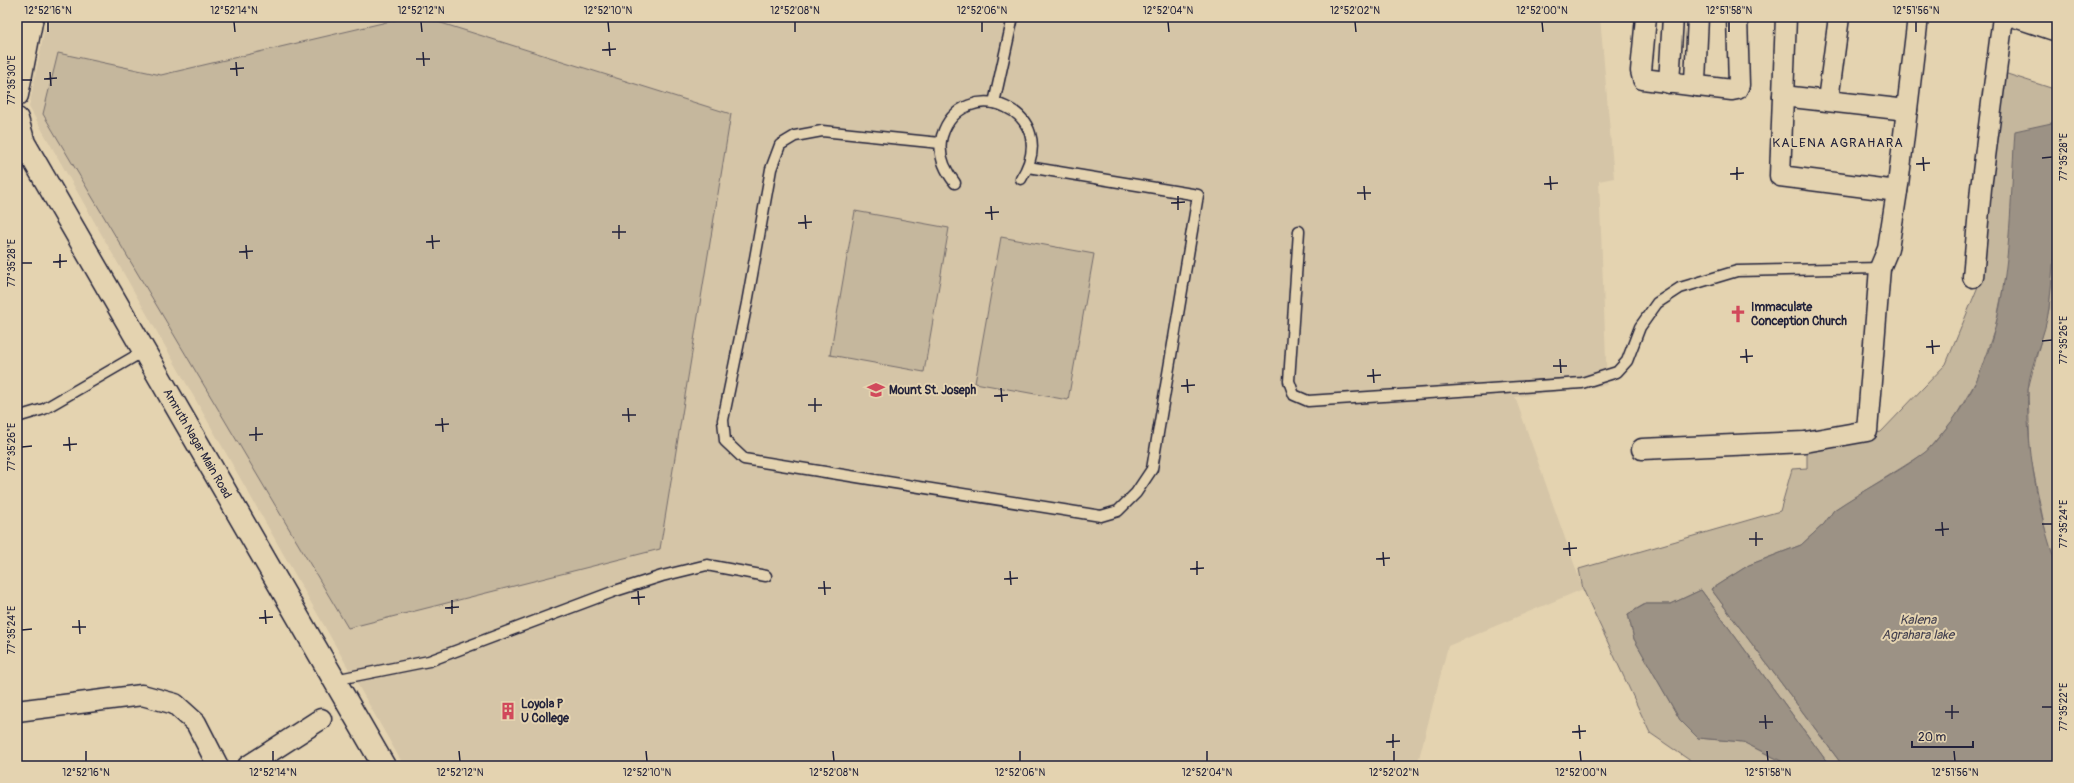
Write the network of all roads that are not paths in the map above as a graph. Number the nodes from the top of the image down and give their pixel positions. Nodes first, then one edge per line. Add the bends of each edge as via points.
1 (32, 17) edge
2 (1013, 17) edge
3 (1646, 17) edge
4 (1673, 17) edge
5 (1698, 17) edge
6 (1737, 17) edge
7 (1786, 17) edge
8 (1839, 17) edge
9 (1918, 17) edge
10 (2003, 17) edge
11 (2018, 17) edge
12 (2057, 30) edge
13 (1669, 83) junction
14 (1698, 86) junction
15 (17, 95) edge
16 (1783, 96) junction
17 (1828, 100) junction
18 (994, 103) junction
19 (1907, 110) junction
20 (17, 119) edge
21 (940, 143) junction
22 (1028, 167) junction
23 (1021, 179) dead end
24 (955, 183) dead end
25 (1897, 191) junction
26 (1299, 231) dead end
27 (1880, 268) junction
28 (1973, 277) dead end
29 (144, 351) junction
30 (17, 417) edge
31 (1642, 449) dead end
32 (766, 576) dead end
33 (334, 680) junction
34 (17, 711) edge
35 (320, 719) dead end
36 (218, 766) edge
37 (248, 766) edge
38 (384, 766) edge

1 - 15 main road
2 - 18 lane
3 - 13 street via 1642,76 1645,80
4 - 13 street
5 - 14 street via 1695,81
6 - 14 street via 1737,89
7 - 16 street
8 - 17 street
9 - 19 street
10 - 28 street via 1981,188
11 - 12 main road
13 - 14 street
16 - 17 street
16 - 25 street via 1780,176
17 - 19 street
18 - 21 lane via 979,102 965,107 953,116 944,129
18 - 22 lane via 1007,107 1019,115 1027,127 1032,153
19 - 25 street
20 - 29 main road, Amruth Nagar Main Road via 24,143
21 - 22 lane via 822,131 795,136 780,145 771,169 723,420 725,441 744,459 1101,516 1118,511 1136,493 1152,470 1198,195
21 - 24 lane via 941,158 946,172
22 - 23 lane
25 - 27 street via 1888,249
26 - 27 lane via 1289,382 1294,395 1308,401 1582,383 1616,372 1627,361 1640,327 1657,303 1680,288 1737,271
27 - 31 street via 1868,431 1805,442
29 - 30 lane via 44,409
29 - 33 main road, Amruth Nagar Main Road
32 - 33 lane via 707,565 669,574 615,591 429,661
33 - 38 main road, Amruth Nagar Main Road
34 - 36 street via 142,695 176,704 196,723
35 - 37 street

